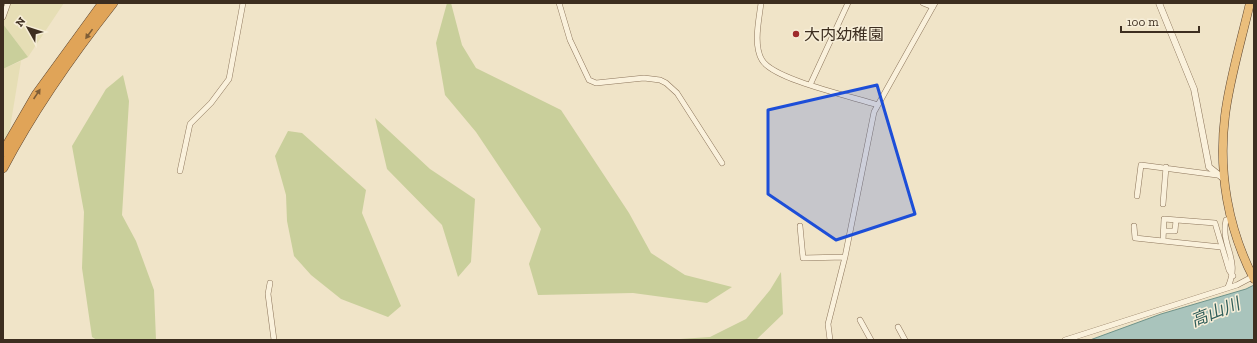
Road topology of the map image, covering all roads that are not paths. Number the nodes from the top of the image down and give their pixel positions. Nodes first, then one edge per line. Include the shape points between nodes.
1 (8, 3) edge
2 (103, 3) edge
3 (113, 3) edge
4 (243, 3) edge
5 (559, 3) edge
6 (761, 3) edge
7 (848, 3) edge
8 (923, 3) edge
9 (1159, 3) edge
10 (1250, 3) edge
11 (934, 5) edge
12 (3, 17) edge
13 (810, 85) junction
14 (878, 105) junction
15 (3, 152) edge
16 (722, 163) dead end
17 (1166, 167) junction
18 (3, 168) edge
19 (180, 171) dead end
20 (1224, 179) junction
21 (1137, 196) dead end
22 (1163, 204) dead end
23 (1231, 219) junction
24 (1176, 220) junction
25 (800, 226) dead end
26 (1134, 226) dead end
27 (1164, 231) junction
28 (1163, 241) junction
29 (1221, 247) junction
30 (845, 257) junction
31 (1233, 276) junction
32 (1254, 277) edge
33 (270, 283) dead end
34 (1228, 287) junction
35 (860, 320) dead end
36 (898, 327) dead end
37 (274, 340) edge
38 (830, 340) edge
39 (871, 340) edge
40 (906, 340) edge
41 (1065, 340) edge

1 - 12 street
15 -> 2 highway via 36,95
3 -> 18 highway via 44,97
4 - 19 street via 229,80 190,124
5 - 16 street via 570,40 589,80 596,83 644,78 666,83 677,93
6 - 13 street via 758,47 763,62 787,78
7 - 13 street
8 - 11 street
9 - 20 street via 1194,89 1209,167
10 - 20 highway via 1225,115
11 - 14 street
13 - 14 street
14 - 30 street via 874,112
17 - 20 street via 1215,173
17 - 21 street via 1141,165
17 - 22 street
20 - 23 highway
23 - 31 street via 1226,220 1225,226 1233,263
23 - 32 highway
24 - 27 street via 1175,231
24 - 27 street via 1164,219
24 - 29 street via 1215,223
25 - 30 street via 804,258
26 - 28 street via 1135,238
27 - 28 street
28 - 29 street
29 - 31 street
30 - 38 street via 828,324
31 - 34 street
32 - 34 street
33 - 37 street via 268,294
34 - 41 street
35 - 39 street
36 - 40 street

